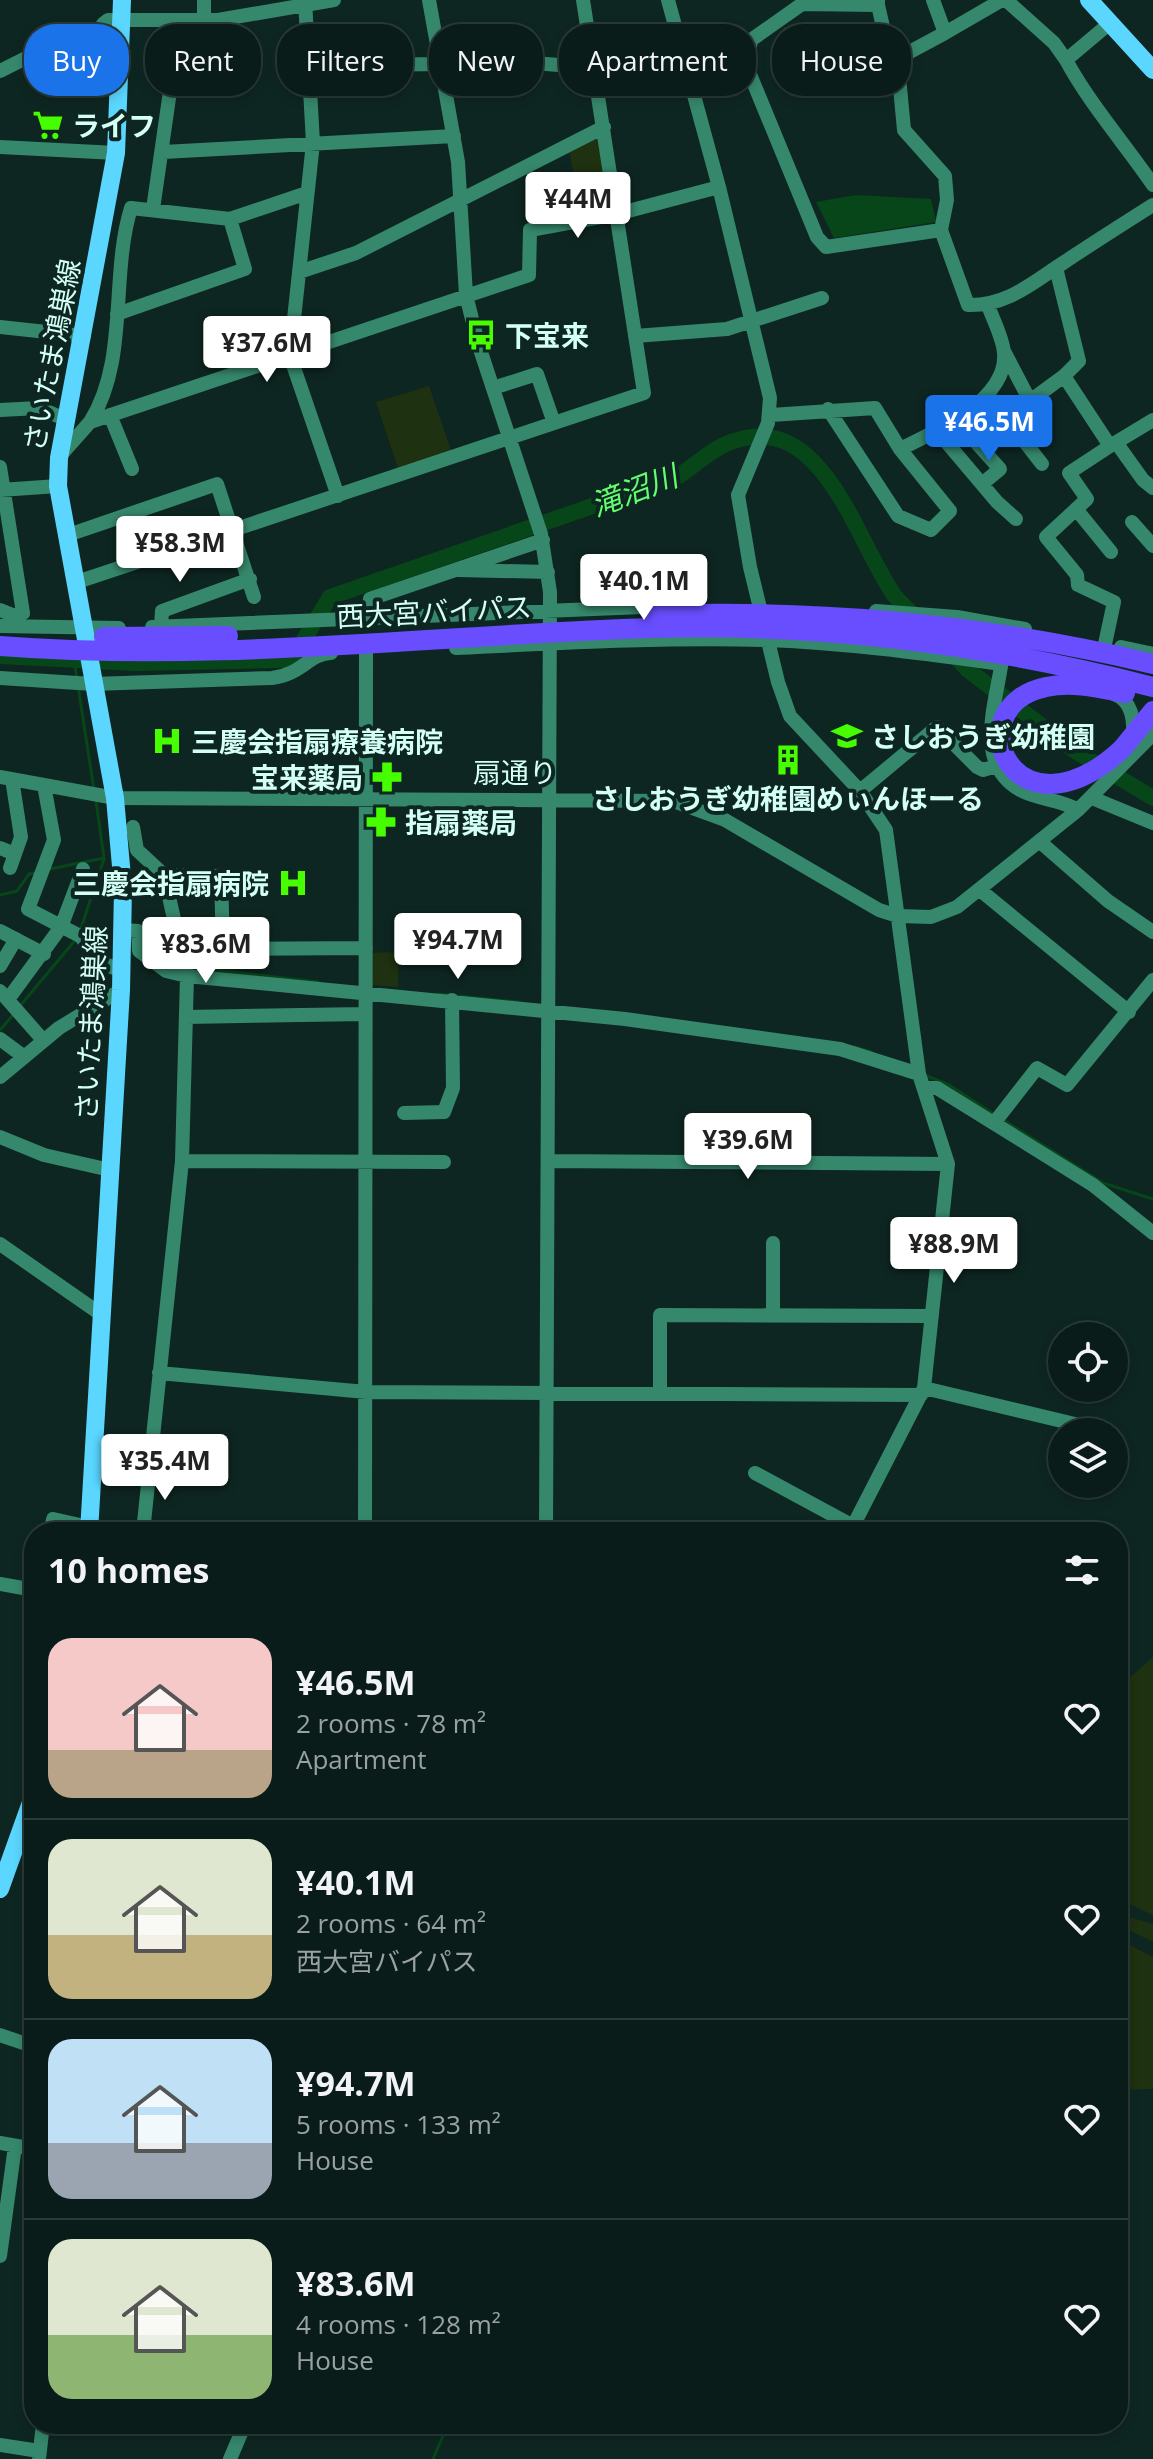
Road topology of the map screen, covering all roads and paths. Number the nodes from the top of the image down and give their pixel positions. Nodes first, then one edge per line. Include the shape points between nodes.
1 (122, 0) edge
2 (204, 0) edge
3 (334, 0) edge
4 (429, 0) edge
5 (583, 0) edge
6 (668, 0) edge
7 (933, 0) edge
8 (1004, 0) edge
9 (1089, 0) edge
10 (305, 2) edge
11 (878, 3) edge
12 (122, 21) junction
13 (204, 21) junction
14 (180, 22) junction
15 (1110, 23) junction
16 (306, 24) edge
17 (432, 24) edge
18 (587, 24) edge
19 (674, 24) edge
20 (883, 24) edge
21 (945, 33) junction
22 (756, 36) edge
23 (911, 51) edge
24 (1066, 60) junction
25 (1153, 70) edge
26 (0, 71) edge
27 (756, 89) edge
28 (310, 96) edge
29 (445, 96) edge
30 (599, 96) edge
31 (691, 96) edge
32 (901, 96) edge
33 (604, 127) junction
34 (454, 136) junction
35 (313, 143) junction
36 (0, 147) edge
37 (163, 152) junction
38 (116, 153) junction
39 (1153, 185) edge
40 (719, 187) junction
41 (307, 193) junction
42 (462, 197) junction
43 (1153, 205) edge
44 (153, 209) junction
45 (617, 214) junction
46 (230, 219) junction
47 (941, 230) junction
48 (1056, 268) junction
49 (299, 272) junction
50 (466, 295) junction
51 (822, 298) dead end
52 (988, 305) junction
53 (117, 314) junction
54 (749, 320) junction
55 (0, 327) edge
56 (84, 336) junction
57 (635, 336) junction
58 (1004, 352) junction
59 (290, 356) junction
60 (1064, 376) junction
61 (493, 388) junction
62 (989, 396) junction
63 (828, 409) junction
64 (0, 410) edge
65 (110, 415) junction
66 (65, 419) junction
67 (770, 419) junction
68 (955, 419) junction
69 (1153, 420) edge
70 (90, 422) junction
71 (554, 423) junction
72 (937, 431) junction
73 (510, 438) junction
74 (1114, 446) junction
75 (900, 449) junction
76 (59, 458) junction
77 (1042, 464) dead end
78 (0, 467) edge
79 (132, 469) dead end
80 (982, 484) junction
81 (58, 486) junction
82 (1153, 488) edge
83 (1, 490) edge
84 (338, 496) junction
85 (1076, 509) junction
86 (1016, 519) dead end
87 (1132, 522) dead end
88 (232, 532) junction
89 (68, 535) junction
90 (542, 537) junction
91 (1152, 544) edge
92 (1111, 552) dead end
93 (6, 555) edge
94 (454, 568) junction
95 (548, 572) junction
96 (250, 579) junction
97 (77, 582) junction
98 (254, 597) dead end
99 (760, 605) junction
100 (0, 610) edge
101 (550, 610) junction
102 (368, 618) junction
103 (1005, 625) junction
104 (0, 626) edge
105 (161, 627) junction
106 (86, 628) junction
107 (0, 633) edge
108 (769, 641) junction
109 (550, 644) junction
110 (1105, 644) junction
111 (0, 646) edge
112 (366, 652) junction
113 (1149, 653) edge
114 (1001, 669) junction
115 (0, 678) edge
116 (93, 680) junction
117 (1153, 687) edge
118 (1153, 698) edge
119 (1153, 711) edge
120 (1134, 746) edge
121 (996, 766) junction
122 (6, 778) edge
123 (44, 785) junction
124 (860, 791) junction
125 (115, 798) junction
126 (368, 798) junction
127 (1092, 798) junction
128 (547, 799) junction
129 (1078, 810) junction
130 (1153, 823) edge
131 (133, 827) dead end
132 (1039, 841) junction
133 (0, 848) edge
134 (83, 869) dead end
135 (164, 875) junction
136 (980, 890) junction
137 (898, 916) junction
138 (61, 927) junction
139 (123, 930) junction
140 (0, 931) edge
141 (1153, 932) edge
142 (16, 939) junction
143 (366, 948) junction
144 (44, 954) junction
145 (0, 966) edge
146 (187, 976) junction
147 (1153, 980) edge
148 (121, 981) junction
149 (365, 991) junction
150 (4, 995) edge
151 (452, 1000) junction
152 (547, 1009) junction
153 (1129, 1012) junction
154 (365, 1014) junction
155 (186, 1017) junction
156 (0, 1039) edge
157 (43, 1040) junction
158 (23, 1056) junction
159 (0, 1077) edge
160 (922, 1081) junction
161 (404, 1113) dead end
162 (994, 1123) junction
163 (0, 1137) edge
164 (182, 1161) junction
165 (549, 1161) junction
166 (368, 1162) junction
167 (444, 1162) dead end
168 (948, 1164) junction
169 (110, 1170) junction
170 (1153, 1233) edge
171 (773, 1243) dead end
172 (0, 1244) edge
173 (102, 1315) junction
174 (773, 1315) junction
175 (932, 1316) junction
176 (159, 1373) junction
177 (366, 1392) junction
178 (923, 1392) junction
179 (547, 1393) junction
180 (660, 1393) junction
181 (1048, 1419) edge
182 (755, 1473) dead end
183 (89, 1522) edge
184 (144, 1522) edge
185 (365, 1522) edge
186 (546, 1522) edge
187 (839, 1522) edge
188 (855, 1522) edge
189 (0, 1584) edge
190 (24, 1588) edge
191 (24, 1822) edge
192 (0, 1889) edge
193 (0, 2035) edge
194 (24, 2043) edge
195 (8, 2144) edge
196 (0, 2256) edge
197 (42, 2434) edge
198 (241, 2434) edge
199 (0, 2445) edge
200 (39, 2455) edge
201 (230, 2459) edge

1 - 12 main road, さいたま鴻巣線
2 - 13 street
3 - 10 street
4 - 17 street
5 - 18 street
6 - 19 street
7 - 21 street
8 - 21 street
8 - 24 street
9 - 15 main road
10 - 13 street
10 - 16 street
11 - 20 street
11 - 22 street via 802,4
12 - 14 street
12 - 26 street via 103,24 103,46 26,58
12 - 38 main road, さいたま鴻巣線
13 - 14 street
14 - 37 street
15 - 24 street
15 - 25 main road
21 - 23 street
24 - 39 street via 1083,92
27 - 47 street via 817,237 826,247
28 - 35 street
29 - 34 street
30 - 33 street
31 - 40 street
32 - 47 street via 904,130 945,176
33 - 42 street
33 - 45 street
34 - 35 street
34 - 42 street
35 - 37 street
35 - 41 street
36 - 38 street
37 - 44 street
38 - 56 main road, さいたま鴻巣線
40 - 45 street
40 - 54 street
41 - 46 street
41 - 49 street
42 - 49 street via 356,253
42 - 50 street
43 - 48 street
44 - 46 street
44 - 53 street via 131,208 118,275
45 - 50 street via 530,230 529,275
45 - 57 street
46 - 53 street via 245,269
47 - 52 street via 968,305
48 - 52 street via 1035,285
48 - 60 street via 1079,361
49 - 59 street
50 - 59 street
50 - 61 street
51 - 54 street
52 - 58 street
53 - 70 street via 108,385
54 - 57 street via 727,329
54 - 67 street via 770,398
55 - 56 street
56 - 66 main road, さいたま鴻巣線
57 - 71 street via 644,393
58 - 60 street via 1030,401
58 - 62 street
59 - 65 street
59 - 84 street
60 - 74 street
61 - 71 street via 537,374
61 - 73 street
62 - 68 street
62 - 77 street
63 - 67 street
63 - 75 street via 875,408
63 - 75 street via 898,516 931,530 950,511
64 - 66 street via 39,408
65 - 70 street
65 - 79 street
66 - 76 main road, さいたま鴻巣線
67 - 99 street via 738,495
68 - 72 street
68 - 80 street via 1000,469
69 - 74 street
70 - 76 street
71 - 73 street
72 - 75 street
72 - 80 street
73 - 84 street
73 - 90 street
74 - 82 street
74 - 85 street via 1069,473 1087,499
76 - 81 main road, さいたま鴻巣線
78 - 83 street
80 - 86 street
81 - 83 street
81 - 89 main road, さいたま鴻巣線
83 - 93 street
84 - 88 street
85 - 92 street
85 - 110 street via 1046,537 1077,575 1078,585 1114,602
87 - 91 street
88 - 89 street via 217,484
88 - 96 street
88 - 97 street
89 - 97 main road, さいたま鴻巣線
90 - 94 street
90 - 95 street
93 - 100 street via 23,613 15,616
94 - 95 street
94 - 102 street via 370,599
95 - 101 street
96 - 98 street
96 - 105 street via 162,611
97 - 106 main road, さいたま鴻巣線
99 - 101 street
99 - 103 street via 895,612
99 - 108 street
101 - 102 street
101 - 109 street
102 - 105 street
103 - 110 street
103 - 114 street
104 - 106 street
105 - 106 street
106 - 116 main road, さいたま鴻巣線
107 - 113 highway, 西大宮バイパス, bridge via 249,635 743,612 961,627
108 - 109 street
108 - 114 street via 882,648
108 - 124 street via 790,716
109 - 112 street
109 - 128 street
110 - 113 street
111 - 117 highway, 西大宮バイパス, bridge via 161,651 654,628 737,629 953,645
112 - 116 street via 324,653 289,676
112 - 126 street
114 - 120 street via 1066,676 1123,697 1131,712
114 - 121 street via 990,730
115 - 116 street
116 - 125 main road, さいたま鴻巣線
118 - 120 highway, bridge via 1093,687 1045,687 1015,702 1001,730 1008,764 1033,783 1048,785 1076,780
119 - 120 highway
120 - 127 street
121 - 124 street via 977,767 937,727
121 - 129 street via 1017,788
122 - 123 street, 扇通り
122 - 133 street via 21,837 12,861
123 - 125 street, 扇通り
123 - 138 street via 54,840 28,909
124 - 137 street via 886,830
125 - 126 street, 扇通り
125 - 139 main road, さいたま鴻巣線
126 - 128 street, 扇通り
126 - 143 street
127 - 129 street
127 - 130 street
128 - 137 street, 扇通り via 660,800 695,807
128 - 152 street
129 - 132 street
131 - 135 street via 137,850
132 - 136 street
132 - 141 street
134 - 138 street
135 - 143 street via 221,876 223,949
135 - 146 street
136 - 137 street via 944,913
136 - 153 street
137 - 160 street
138 - 144 street
138 - 148 street via 80,936
139 - 146 street via 138,931 139,951 166,971
139 - 148 main road, さいたま鴻巣線
140 - 142 street
142 - 144 street
142 - 145 street
143 - 149 street
144 - 150 street
146 - 149 street
146 - 155 street
147 - 153 street
148 - 157 street
148 - 169 main road, さいたま鴻巣線
149 - 151 street
149 - 154 street
150 - 157 street
151 - 152 street
151 - 161 street via 453,1088 444,1112
152 - 160 street via 840,1049
152 - 165 street
153 - 162 street via 1067,1085 1037,1068
154 - 155 street
154 - 166 street
155 - 164 street
156 - 158 street
157 - 158 street
158 - 159 street
160 - 162 street
160 - 168 street
162 - 170 street via 1093,1185
163 - 169 street via 44,1155
164 - 166 street
164 - 176 street
165 - 168 street
165 - 179 street
166 - 167 street
166 - 177 street
168 - 175 street
169 - 173 main road, さいたま鴻巣線
171 - 174 street
172 - 173 street
173 - 183 main road, さいたま鴻巣線
174 - 175 street
174 - 180 street via 660,1315
175 - 178 street
176 - 177 street
176 - 184 street
177 - 179 street
177 - 185 street
178 - 180 street
178 - 181 street
178 - 188 street
179 - 180 street
179 - 186 street
182 - 187 street
189 - 190 street
191 - 192 main road
193 - 194 street
195 - 196 street
197 - 200 street
198 - 201 street
199 - 200 street

